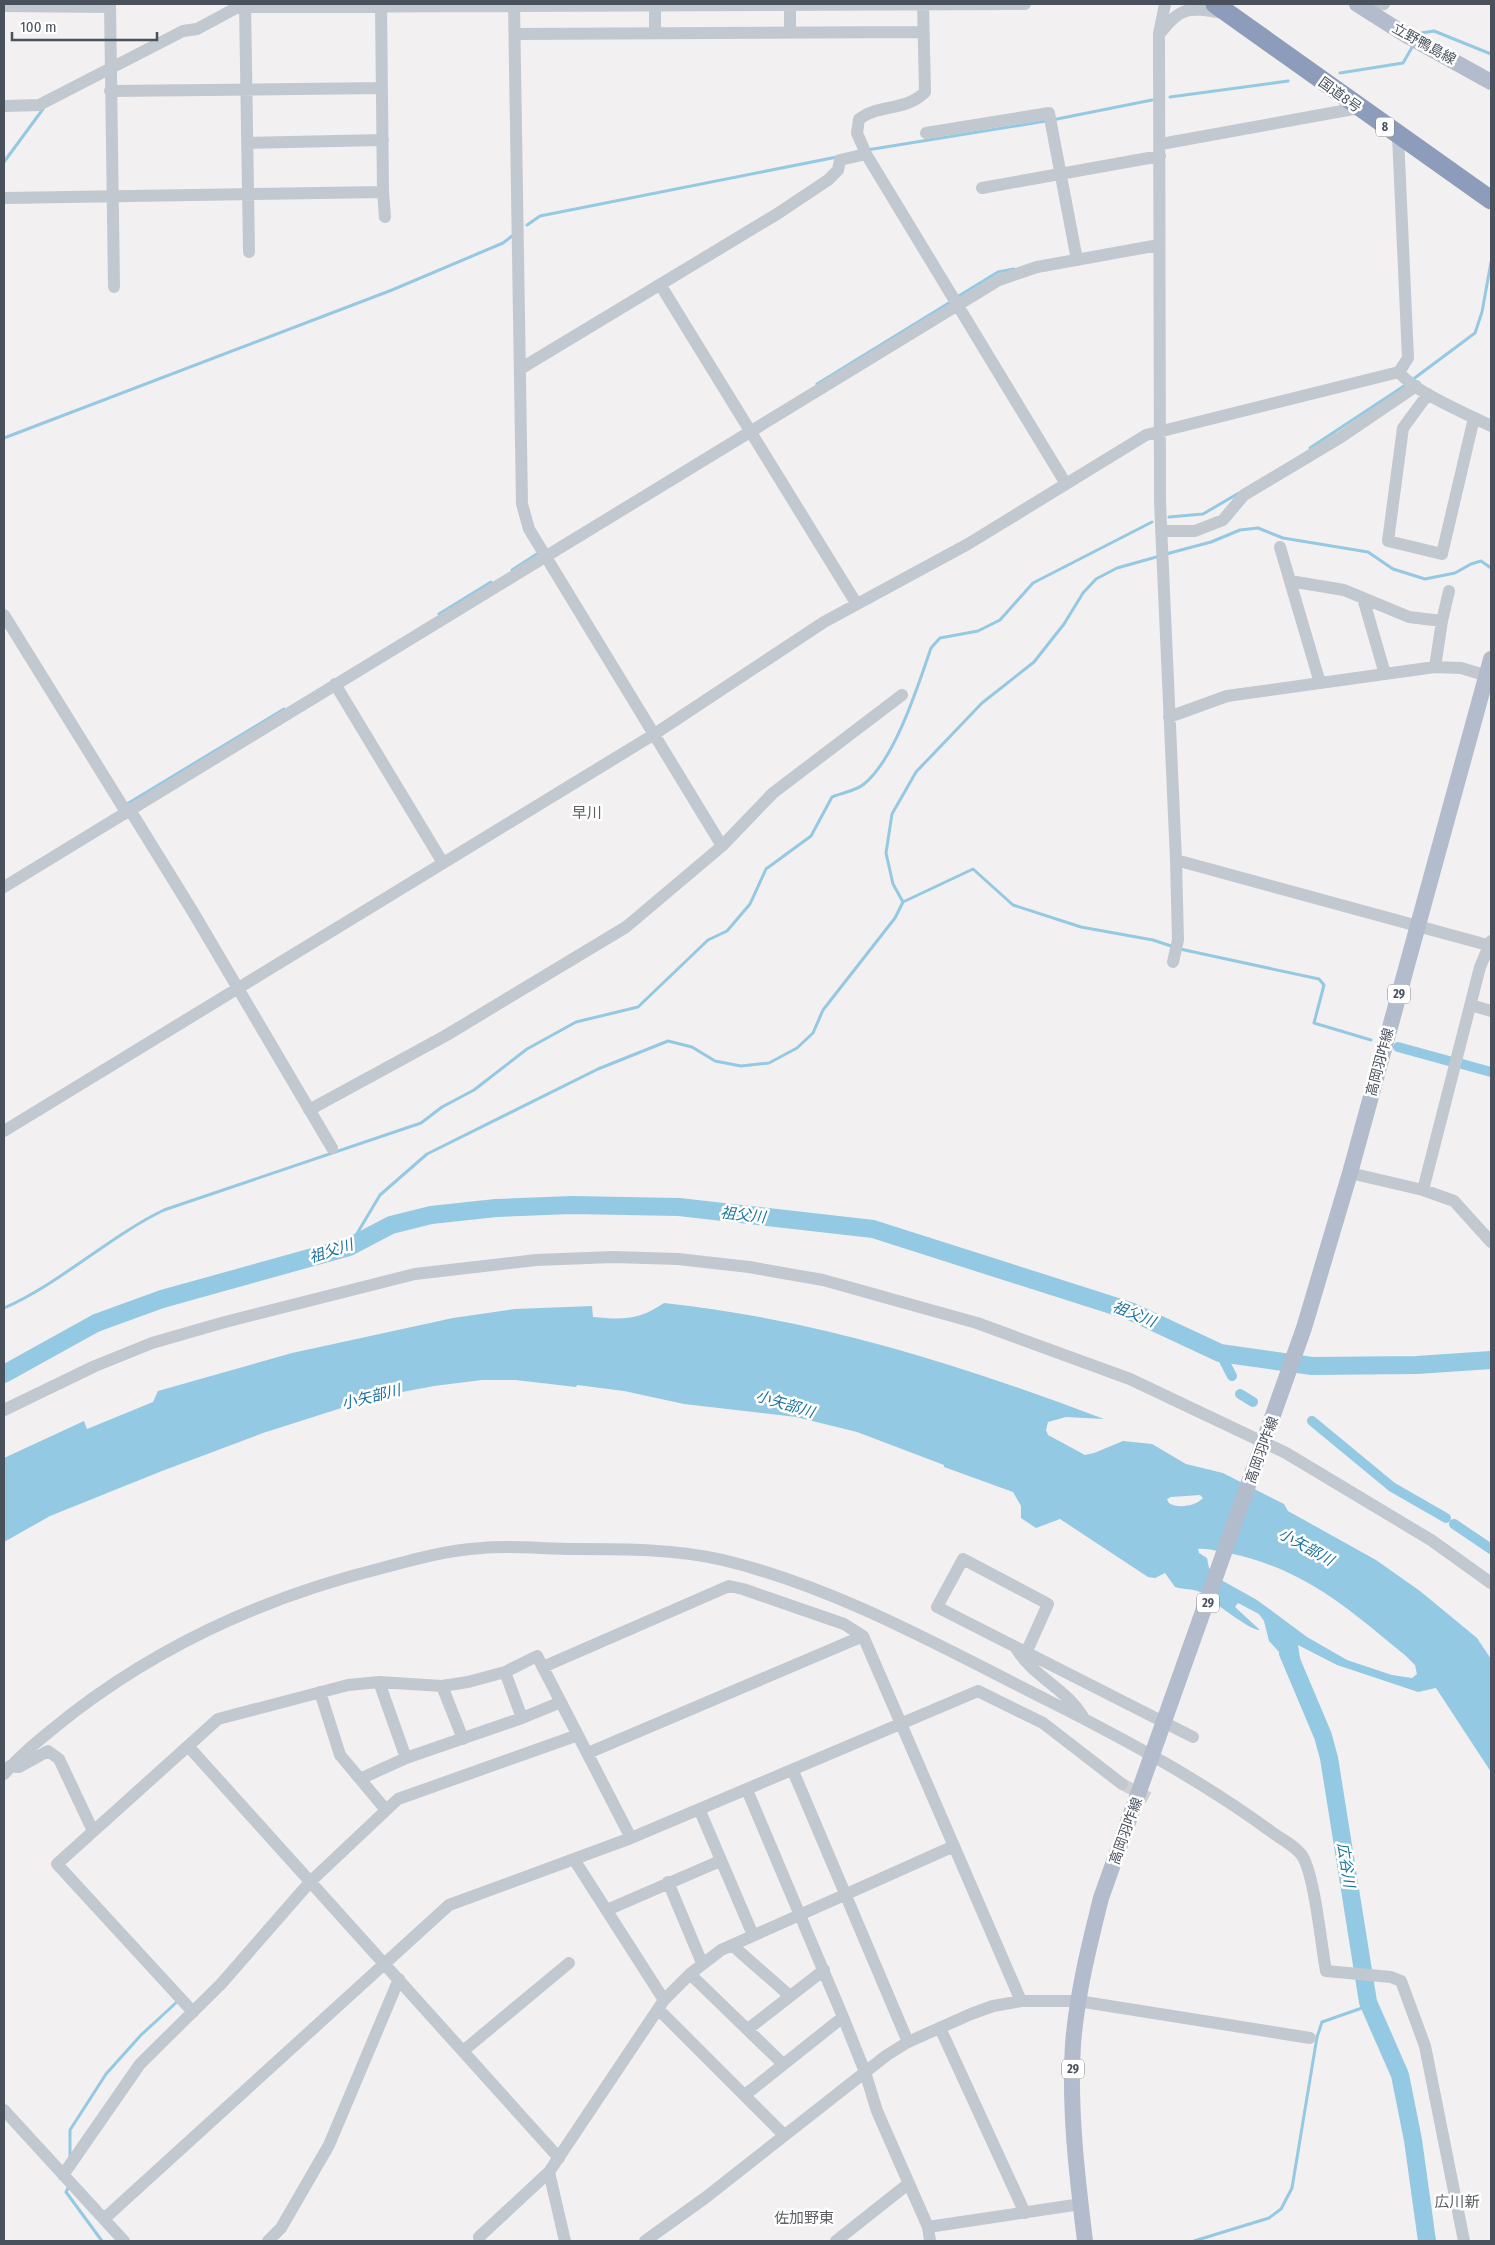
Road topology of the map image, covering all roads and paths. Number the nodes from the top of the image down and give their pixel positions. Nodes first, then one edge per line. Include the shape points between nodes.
1 (790, 4) edge
2 (923, 4) edge
3 (1025, 4) edge
4 (1165, 4) edge
5 (1384, 4) edge
6 (110, 5) edge
7 (245, 5) edge
8 (514, 5) edge
9 (654, 5) edge
10 (4, 6) edge
11 (381, 6) edge
12 (1360, 6) edge
13 (1221, 8) edge
14 (790, 32) junction
15 (923, 32) junction
16 (655, 33) junction
17 (515, 34) junction
18 (1159, 34) junction
19 (110, 70) junction
20 (1491, 82) edge
21 (382, 88) junction
22 (110, 91) junction
23 (246, 91) junction
24 (4, 106) edge
25 (1359, 108) junction
26 (926, 133) dead end
27 (1398, 136) junction
28 (383, 140) junction
29 (247, 143) junction
30 (864, 150) junction
31 (1161, 150) junction
32 (1060, 174) junction
33 (982, 188) dead end
34 (384, 192) junction
35 (248, 195) junction
36 (112, 197) junction
37 (4, 198) edge
38 (1491, 200) edge
39 (384, 217) dead end
40 (1159, 245) junction
41 (249, 252) dead end
42 (1077, 260) junction
43 (662, 286) junction
44 (114, 287) dead end
45 (955, 301) junction
46 (520, 369) junction
47 (1399, 372) junction
48 (1416, 386) junction
49 (1428, 394) junction
50 (1474, 418) junction
51 (1491, 426) edge
52 (748, 427) junction
53 (1161, 430) junction
54 (1066, 484) junction
55 (1161, 531) junction
56 (1280, 547) dead end
57 (543, 552) junction
58 (1290, 581) junction
59 (1449, 591) dead end
60 (1363, 598) junction
61 (856, 603) junction
62 (4, 615) edge
63 (1442, 621) junction
64 (1491, 659) edge
65 (1435, 667) junction
66 (1385, 674) junction
67 (1489, 676) edge
68 (1320, 683) junction
69 (335, 684) junction
70 (902, 695) dead end
71 (1169, 717) junction
72 (653, 735) junction
73 (127, 808) junction
74 (722, 846) junction
75 (1176, 860) junction
76 (443, 863) junction
77 (4, 887) edge
78 (1418, 925) junction
79 (1491, 944) edge
80 (1176, 951) dead end
81 (237, 988) junction
82 (1471, 1006) junction
83 (1491, 1011) edge
84 (309, 1110) junction
85 (4, 1131) edge
86 (332, 1148) dead end
87 (1350, 1173) junction
88 (1423, 1190) junction
89 (1491, 1242) edge
90 (4, 1410) edge
91 (1263, 1448) junction
92 (1491, 1583) edge
93 (863, 1636) junction
94 (1021, 1650) junction
95 (543, 1667) junction
96 (505, 1672) junction
97 (379, 1682) junction
98 (442, 1686) junction
99 (320, 1692) junction
100 (561, 1702) junction
101 (522, 1718) junction
102 (1084, 1719) junction
103 (901, 1725) junction
104 (578, 1735) junction
105 (1193, 1737) dead end
106 (463, 1739) junction
107 (188, 1746) junction
108 (588, 1753) junction
109 (1154, 1753) junction
110 (406, 1758) junction
111 (7, 1770) edge
112 (793, 1771) junction
113 (360, 1779) junction
114 (1122, 1784) tunnel mouth
115 (746, 1790) junction
116 (386, 1810) junction
117 (700, 1810) junction
118 (93, 1831) junction
119 (631, 1838) junction
120 (954, 1846) junction
121 (575, 1861) junction
122 (720, 1861) junction
123 (310, 1882) junction
124 (668, 1882) junction
125 (845, 1894) junction
126 (606, 1910) junction
127 (800, 1914) junction
128 (753, 1935) junction
129 (732, 1945) junction
130 (569, 1963) dead end
131 (702, 1963) junction
132 (385, 1964) junction
133 (824, 1970) junction
134 (690, 1974) junction
135 (399, 1980) junction
136 (790, 1996) junction
137 (1021, 2000) junction
138 (1078, 2001) junction
139 (661, 2004) junction
140 (193, 2012) junction
141 (843, 2017) junction
142 (940, 2028) junction
143 (748, 2029) junction
144 (1310, 2038) dead end
145 (908, 2042) junction
146 (463, 2051) junction
147 (783, 2064) junction
148 (865, 2072) junction
149 (745, 2095) junction
150 (4, 2110) edge
151 (784, 2135) junction
152 (559, 2158) junction
153 (549, 2172) junction
154 (63, 2175) junction
155 (908, 2184) junction
156 (1081, 2204) junction
157 (1024, 2212) junction
158 (105, 2218) junction
159 (928, 2227) junction
160 (124, 2241) edge
161 (268, 2241) edge
162 (480, 2241) edge
163 (566, 2241) edge
164 (645, 2241) edge
165 (836, 2241) edge
166 (930, 2241) edge
167 (1085, 2241) edge
168 (1464, 2241) edge

1 - 2 street
1 - 9 street
1 - 14 street
2 - 3 street
2 - 15 street
4 - 18 street
5 - 12 street
6 - 10 street
6 - 19 street
7 - 11 street
7 - 19 street via 197,29 183,31
7 - 23 street
8 - 9 street
8 - 11 street
8 - 17 street
9 - 16 street
11 - 21 street
12 - 20 main road, 立野鴨島線
13 - 18 street via 1181,12 1174,15
13 - 25 highway, 国道8号 / 8
14 - 15 street
14 - 16 street
15 - 30 street via 925,92 915,102 869,112 859,119 857,133
16 - 17 street
17 - 46 street
18 - 31 street
19 - 22 street
19 - 24 street via 39,105
21 - 23 street
21 - 28 street
22 - 23 street
22 - 36 street
23 - 29 street
25 - 27 highway, 国道8号 / 8
25 - 31 street
26 - 32 street via 1049,113
27 - 38 highway, 国道8号 / 8
27 - 47 street via 1408,358
28 - 29 street
28 - 34 street
29 - 35 street
30 - 43 street via 840,160 838,170 828,180
30 - 45 street
31 - 32 street
31 - 40 street
32 - 33 street
32 - 42 street
34 - 35 street
34 - 39 street
35 - 36 street
35 - 41 street
36 - 37 street
36 - 44 street
40 - 42 street
40 - 53 street
42 - 45 street via 999,280
43 - 46 street
43 - 52 street
45 - 52 street
45 - 54 street
46 - 57 street via 522,504 529,529
47 - 48 street
47 - 53 street
48 - 49 street
48 - 55 street via 1341,438 1244,495 1223,520 1195,532
49 - 50 street
49 - 50 street via 1403,428 1388,541 1442,554
50 - 51 street
52 - 57 street
52 - 61 street
53 - 54 street via 1146,434
53 - 55 street
54 - 61 street via 968,544
55 - 71 street
56 - 58 street
57 - 69 street
57 - 72 street
58 - 60 street via 1344,590
58 - 68 street
59 - 63 street
60 - 63 street via 1409,617
60 - 66 street
61 - 72 street
62 - 73 street via 116,796
63 - 65 street
64 - 67 main road, 高岡羽咋線 / 29
65 - 66 street
65 - 67 street via 1461,668
66 - 68 street
67 - 78 main road, 高岡羽咋線 / 29
68 - 71 street via 1227,696
69 - 73 street
69 - 76 street
70 - 74 street via 773,793
71 - 75 street
72 - 74 street
72 - 76 street
73 - 77 street
73 - 81 street
74 - 84 street via 626,927 445,1036
75 - 78 street
75 - 80 street
76 - 81 street
78 - 79 street
78 - 87 main road, 高岡羽咋線 / 29
79 - 82 street via 1480,967
81 - 84 street
81 - 85 street
82 - 83 street
82 - 88 street
84 - 86 street
87 - 88 street
87 - 91 main road, 高岡羽咋線 / 29 via 1304,1328
88 - 89 street via 1454,1201
90 - 91 street via 94,1366 152,1343 415,1274 536,1260 660,1258 749,1267 822,1280 978,1323 1130,1379
91 - 92 street via 1431,1540
91 - 109 main road, 高岡羽咋線 / 29
93 - 95 street via 844,1624 729,1586
93 - 103 street
93 - 108 street
94 - 94 street via 937,1608 963,1559 1048,1604
94 - 102 street via 1024,1662 1077,1707
94 - 105 street
95 - 96 street via 537,1656
95 - 100 street
96 - 98 street
96 - 101 street
97 - 98 street
97 - 99 street
97 - 110 street
98 - 106 street
99 - 107 street via 218,1719
99 - 113 street via 340,1755
100 - 101 street
100 - 104 street
101 - 106 street
102 - 109 street
102 - 111 street via 832,1596 721,1559 638,1548 484,1547 439,1553 334,1580 271,1601 207,1629 137,1668 84,1705 32,1745
103 - 112 street
103 - 114 street via 978,1691 1043,1723
103 - 120 street
104 - 108 street
104 - 116 street via 398,1799
106 - 110 street
107 - 118 street
107 - 123 street
108 - 119 street
109 - 138 main road, 高岡羽咋線 / 29 via 1101,1898
109 - 168 street via 1236,1805 1301,1853 1308,1870 1326,1971 1391,1977 1401,1981 1425,2046
110 - 113 street
111 - 118 street via 48,1751 59,1759
112 - 115 street
112 - 125 street
113 - 116 street
115 - 117 street
115 - 127 street
116 - 123 street
117 - 119 street
117 - 122 street
118 - 140 street via 56,1864
119 - 121 street
120 - 125 street
120 - 137 street
121 - 126 street
121 - 132 street via 449,1905
122 - 124 street
122 - 128 street
123 - 132 street
123 - 140 street
124 - 126 street
124 - 131 street
125 - 127 street
125 - 145 street
126 - 139 street
127 - 128 street
127 - 133 street
128 - 129 street
129 - 131 street
129 - 136 street
130 - 146 street
131 - 134 street
132 - 135 street
132 - 158 street
133 - 136 street
133 - 141 street
134 - 139 street
134 - 143 street
135 - 146 street
135 - 161 street via 329,2145 281,2228
136 - 143 street
137 - 138 street
137 - 142 street via 993,2006
138 - 144 street
138 - 156 main road, 高岡羽咋線 / 29 via 1072,2104
139 - 149 street
139 - 152 street
140 - 154 street via 140,2064
141 - 147 street
141 - 148 street
142 - 145 street
142 - 157 street
143 - 147 street
145 - 148 street
146 - 152 street
147 - 149 street
148 - 151 street
148 - 155 street
149 - 151 street
150 - 154 street
151 - 164 street
152 - 153 street
153 - 162 street via 479,2238
153 - 163 street
154 - 158 street
155 - 159 street
155 - 165 street
156 - 157 street
156 - 167 main road, 高岡羽咋線 / 29
157 - 159 street
158 - 160 street
159 - 166 street

